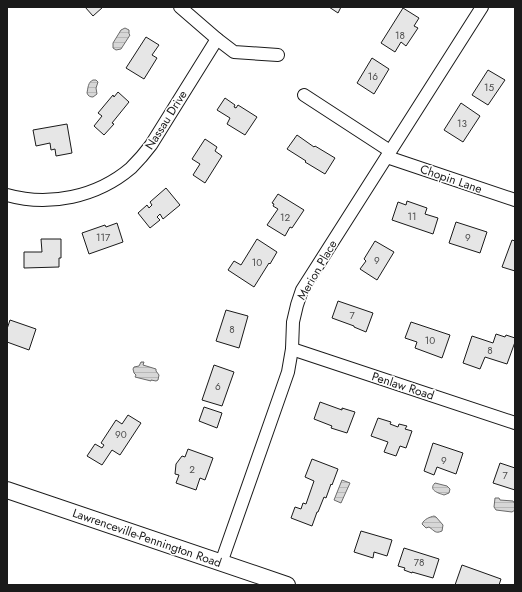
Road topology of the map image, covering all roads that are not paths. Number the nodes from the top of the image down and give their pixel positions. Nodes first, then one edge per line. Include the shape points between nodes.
1 (180, 7) edge
2 (482, 7) edge
3 (217, 39) junction
4 (278, 56) dead end
5 (304, 95) dead end
6 (388, 154) junction
7 (7, 194) edge
8 (515, 200) edge
9 (292, 349) junction
10 (515, 423) edge
11 (7, 490) edge
12 (221, 563) junction
13 (286, 585) edge

1 - 3 street
2 - 6 street, Merion Place
3 - 4 street via 234,52
3 - 7 street, Nassau Drive via 152,145 114,181 78,196 58,200 37,200
5 - 6 street, Chopin Lane
6 - 8 street, Chopin Lane
6 - 9 street, Merion Place via 302,290 293,322
9 - 10 street, Penlaw Road
9 - 12 street, Merion Place via 288,372
11 - 12 street, Lawrenceville-Pennington Road
12 - 13 street, Lawrenceville-Pennington Road

